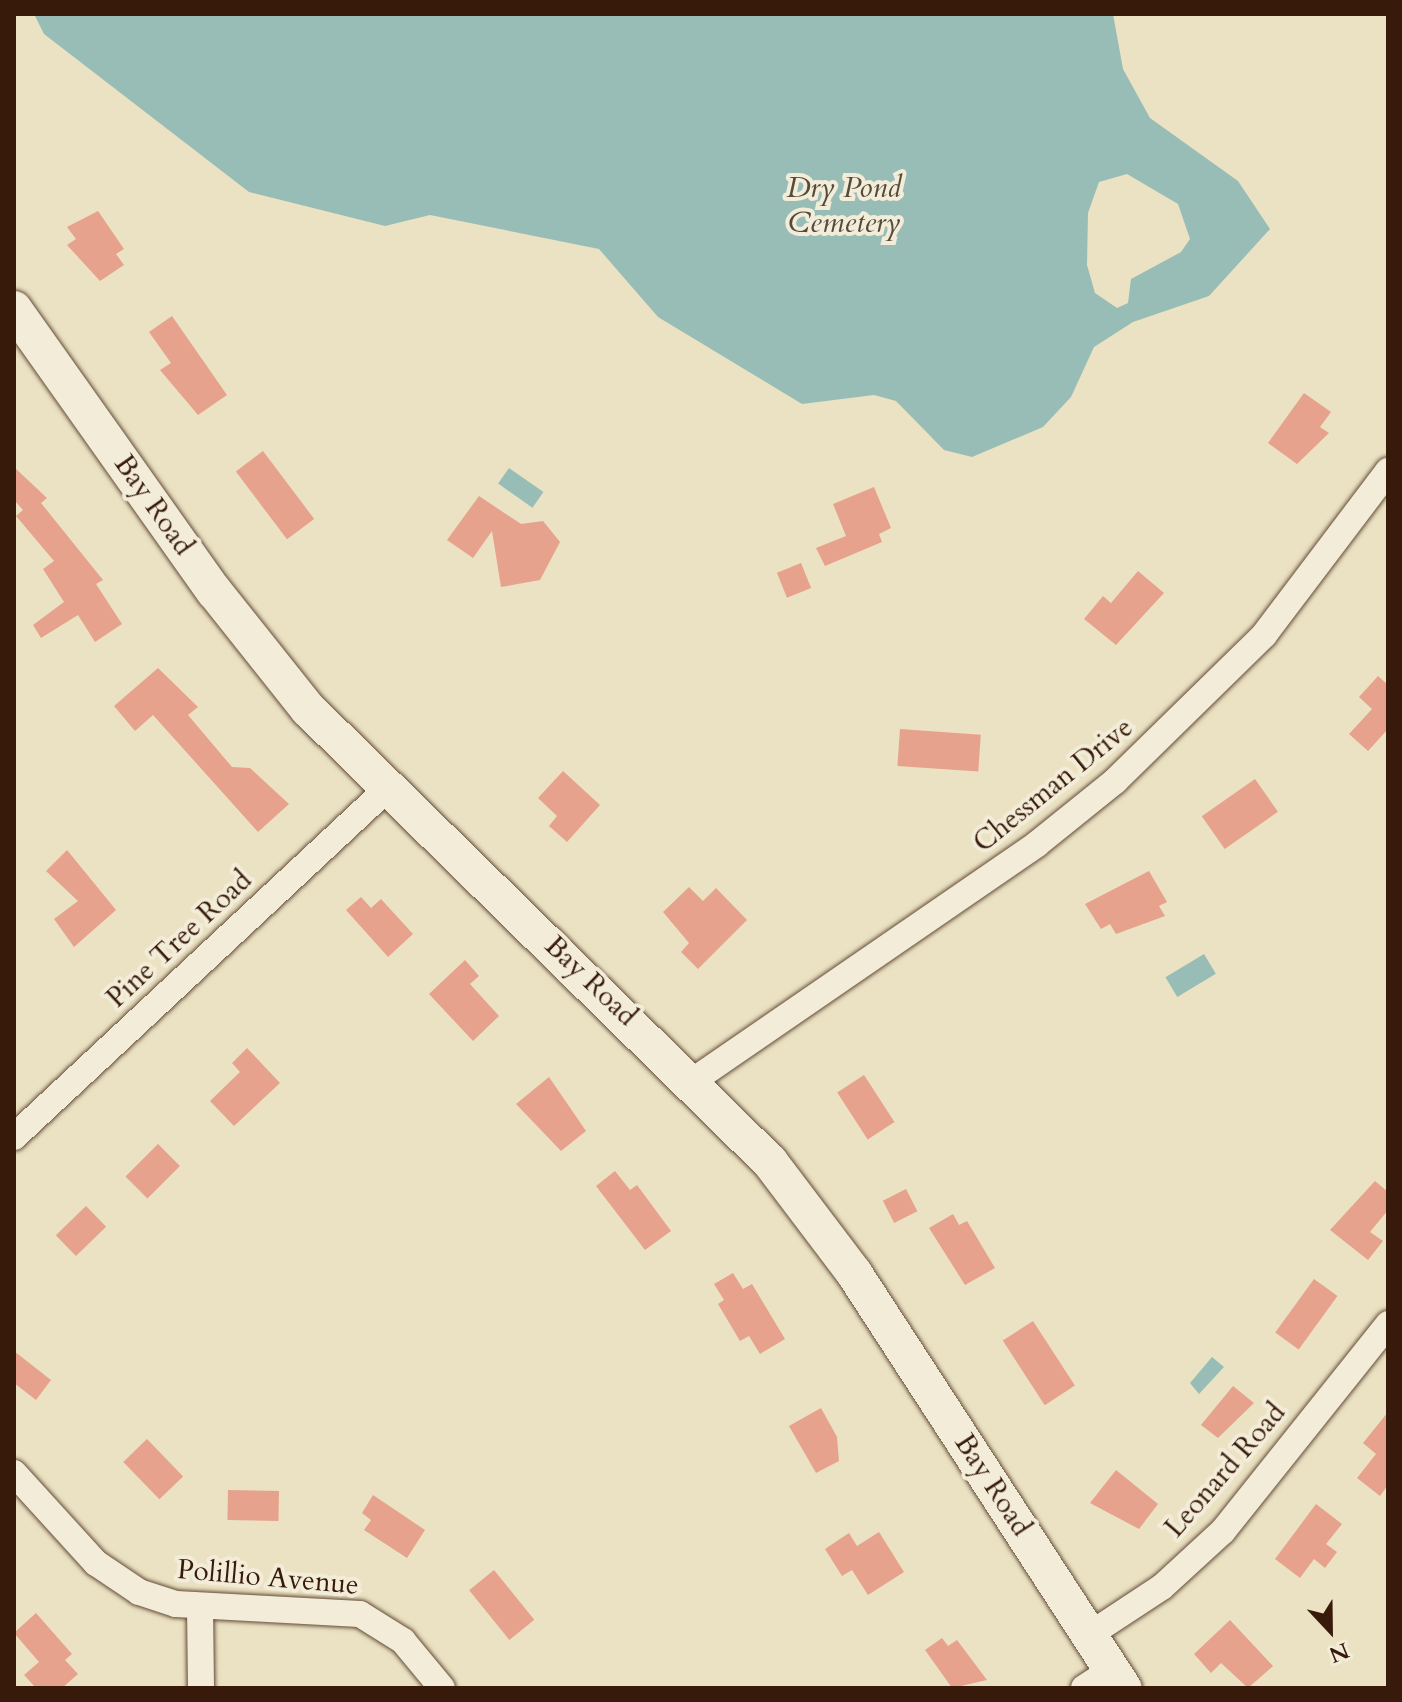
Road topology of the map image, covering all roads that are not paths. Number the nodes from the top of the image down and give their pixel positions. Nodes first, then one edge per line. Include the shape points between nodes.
1 (14, 309) edge
2 (1388, 471) edge
3 (388, 788) junction
4 (694, 1080) junction
5 (14, 1137) edge
6 (1388, 1324) edge
7 (14, 1473) edge
8 (200, 1606) junction
9 (1089, 1635) junction
10 (1107, 1682) edge
11 (201, 1688) edge
12 (442, 1688) edge

1 - 3 main road, Bay Road via 267,661
2 - 4 street, Chessman Drive via 1264,635 1115,781 1037,844
3 - 4 main road, Bay Road
3 - 5 street, Pine Tree Road
4 - 9 main road, Bay Road via 828,1237
6 - 9 street, Leonard Road via 1223,1531 1162,1587
7 - 8 street, Polillio Avenue via 109,1574 158,1600
8 - 11 street
8 - 12 street, Polillio Avenue via 360,1614 403,1641
9 - 10 main road, Bay Road

